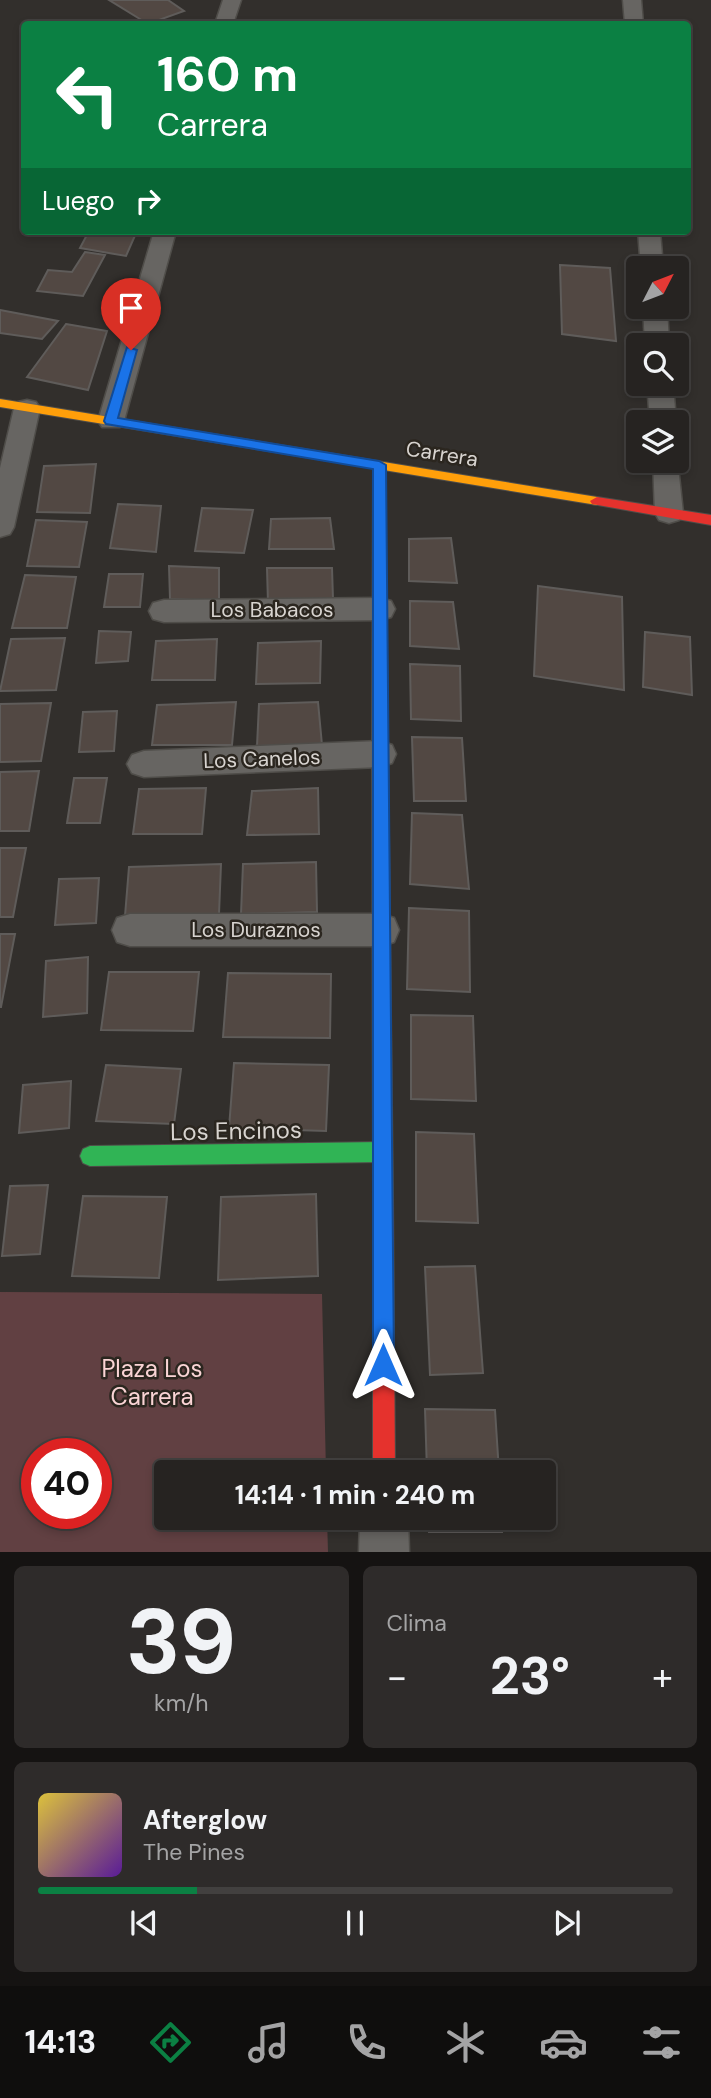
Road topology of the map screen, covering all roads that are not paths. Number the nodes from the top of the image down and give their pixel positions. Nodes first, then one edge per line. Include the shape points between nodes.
1 (232, 0) edge
2 (632, 0) edge
3 (226, 21) edge
4 (634, 21) edge
5 (164, 235) edge
6 (649, 235) edge
7 (651, 256) edge
8 (0, 403) edge
9 (27, 408) junction
10 (111, 421) junction
11 (379, 465) junction
12 (667, 473) edge
13 (669, 513) junction
14 (711, 520) edge
15 (0, 527) edge
16 (380, 609) junction
17 (164, 611) dead end
18 (380, 754) junction
19 (144, 764) dead end
20 (130, 930) dead end
21 (381, 930) junction
22 (382, 1152) junction
23 (90, 1156) dead end
24 (384, 1460) edge
25 (384, 1530) edge
26 (384, 1552) edge

1 - 3 street
2 - 4 street
5 - 10 street
6 - 7 street
8 - 9 street, Carrera
9 - 10 street, Carrera
9 - 15 street
10 - 11 street, Carrera
11 - 13 street, Carrera
11 - 16 street
12 - 13 street
13 - 14 street, Carrera
16 - 17 street, Los Babacos
16 - 18 street
18 - 19 street, Los Canelos
18 - 21 street
20 - 21 street, Los Duraznos
21 - 22 street
22 - 23 street, Los Encinos
22 - 24 street
25 - 26 street

